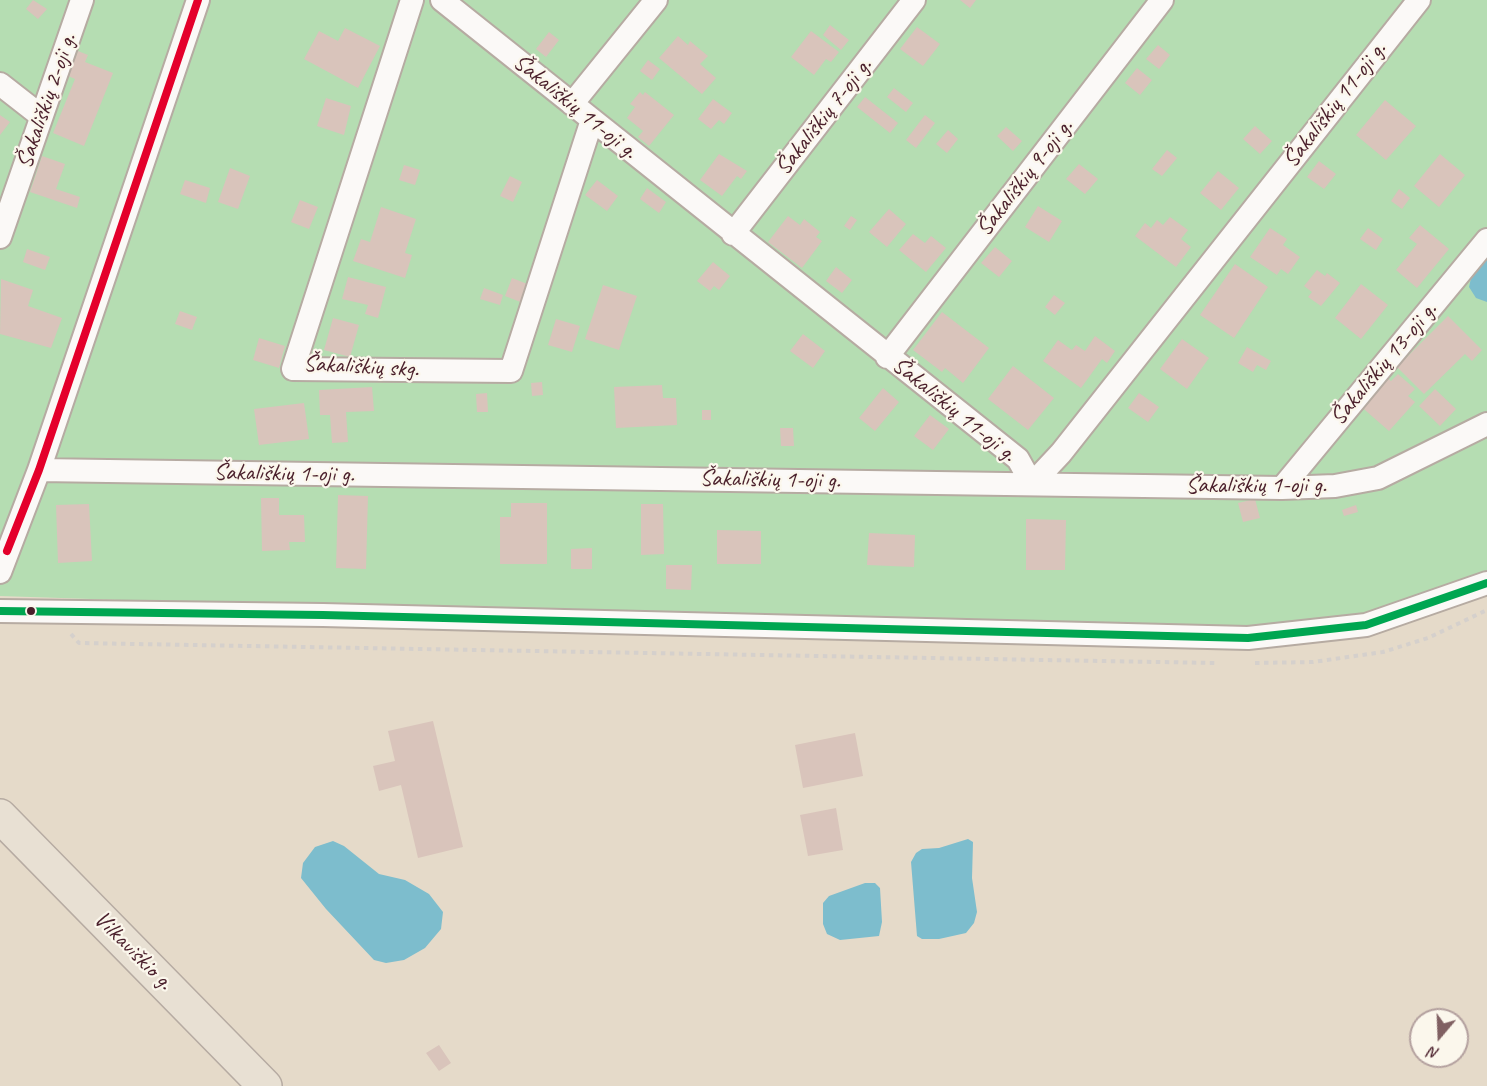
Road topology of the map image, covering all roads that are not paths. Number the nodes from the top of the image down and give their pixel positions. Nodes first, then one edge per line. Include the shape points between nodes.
1 (82, 0) edge
2 (198, 0) edge
3 (412, 0) edge
4 (442, 0) edge
5 (656, 0) edge
6 (914, 0) edge
7 (1162, 0) edge
8 (1419, 0) edge
9 (0, 84) edge
10 (572, 104) junction
11 (41, 116) junction
12 (591, 120) junction
13 (733, 234) junction
14 (0, 237) edge
15 (1487, 240) edge
16 (887, 357) junction
17 (1487, 424) edge
18 (39, 470) junction
19 (1032, 484) junction
20 (1282, 488) junction
21 (0, 570) edge
22 (1487, 583) edge
23 (0, 611) edge
24 (0, 816) edge
25 (265, 1086) edge

1 - 11 street, Šakališkių 2-oji g.
2 - 18 street
3 - 12 street, Šakališkių skg. via 293,369 511,370
4 - 10 street, Šakališkių 11-oji g.
5 - 10 street
6 - 13 street, Šakališkių 7-oji g.
7 - 16 street, Šakališkių 9-oji g.
8 - 19 street, Šakališkių 11-oji g.
9 - 11 street
10 - 12 street, Šakališkių 11-oji g.
11 - 14 street, Šakališkių 2-oji g.
12 - 13 street, Šakališkių 11-oji g.
13 - 16 street, Šakališkių 11-oji g.
15 - 20 street, Šakališkių 13-oji g.
16 - 19 street, Šakališkių 11-oji g. via 1018,459
17 - 20 street, Šakališkių 1-oji g. via 1378,478 1335,486
18 - 19 street, Šakališkių 1-oji g.
18 - 21 street
19 - 20 street, Šakališkių 1-oji g.
22 - 23 street via 1366,625 1248,638
24 - 25 highway, Vilkaviškio g.

